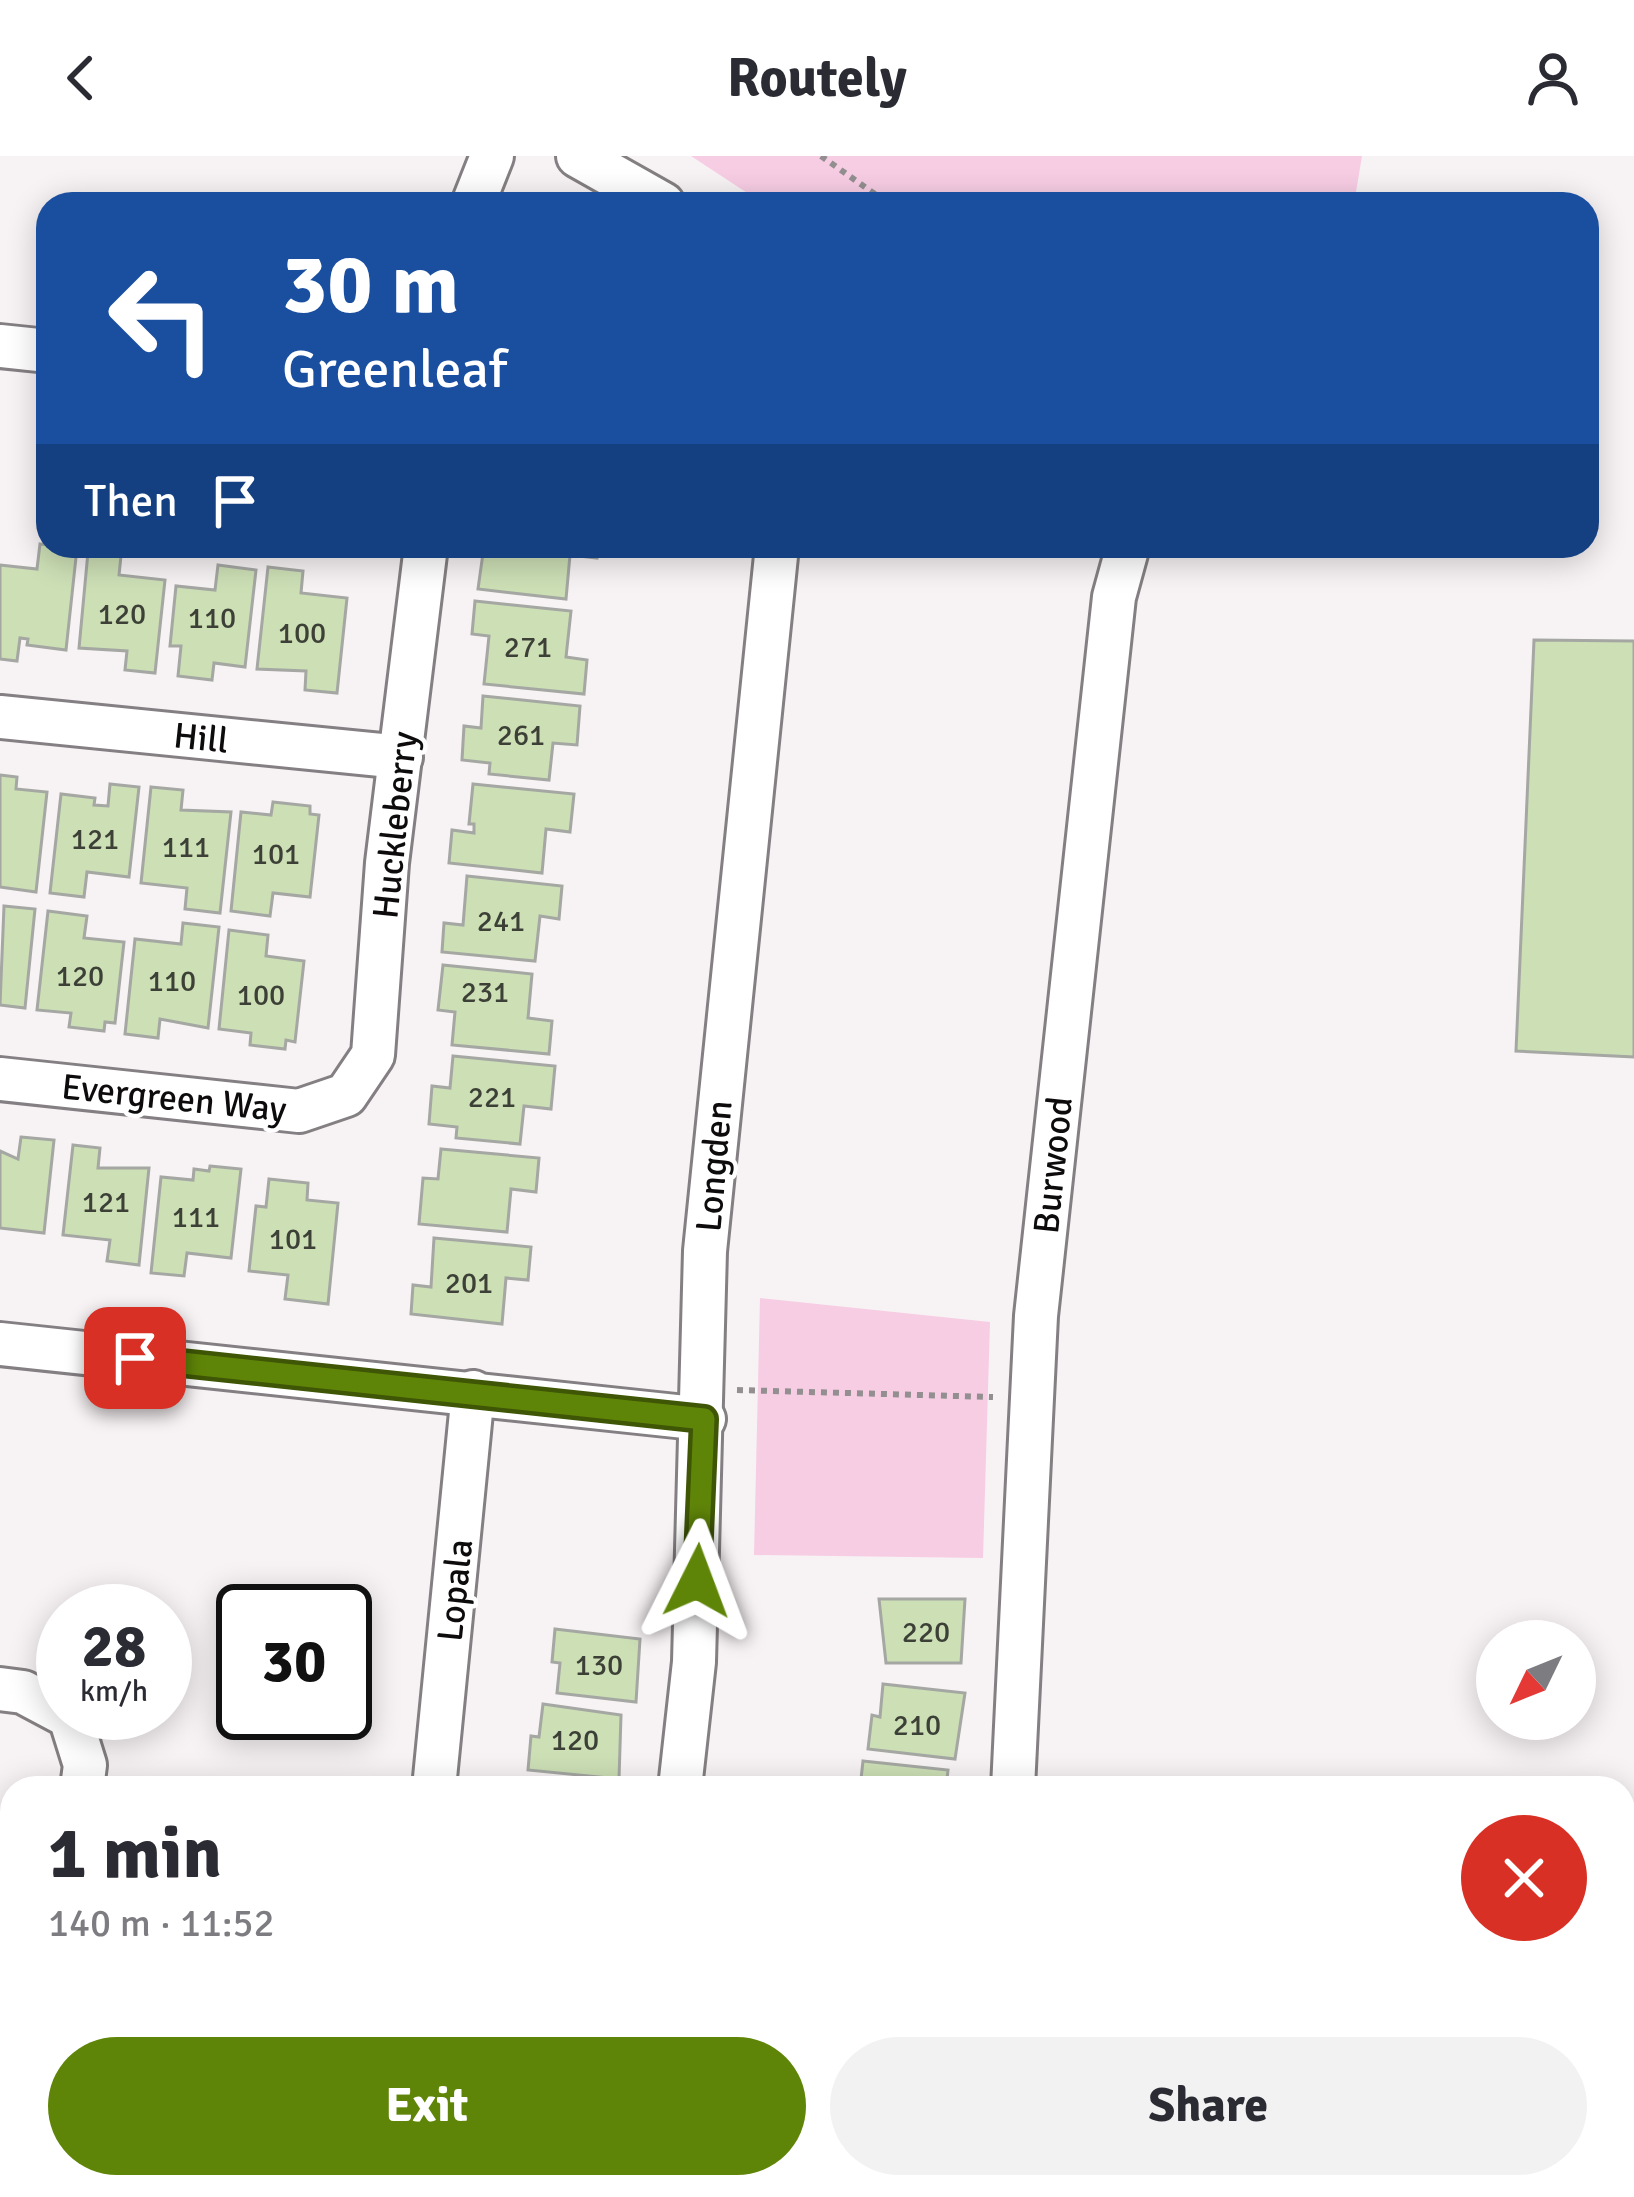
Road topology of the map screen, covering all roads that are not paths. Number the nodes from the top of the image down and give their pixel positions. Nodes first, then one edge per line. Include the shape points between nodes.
1 (492, 156) edge
2 (578, 156) edge
3 (478, 192) edge
4 (642, 192) edge
5 (0, 346) edge
6 (36, 350) edge
7 (425, 558) edge
8 (776, 558) edge
9 (1125, 558) edge
10 (0, 716) edge
11 (401, 757) junction
12 (0, 1079) edge
13 (346, 1096) joint
14 (0, 1344) edge
15 (473, 1392) junction
16 (703, 1404) junction
17 (11, 1691) edge
18 (84, 1776) edge
19 (435, 1776) edge
20 (681, 1776) edge
21 (1014, 1776) edge

1 - 3 street
2 - 4 street
5 - 6 street
7 - 11 street, Huckleberry
8 - 16 street, Longden via 705,1251
9 - 21 street, Burwood via 1114,598 1036,1316
10 - 11 street, Hill
11 - 13 street, Huckleberry via 373,1055
12 - 13 street, Evergreen Way via 299,1111
14 - 15 street
15 - 16 street
15 - 19 street, Lopala
16 - 20 street, Longden via 694,1662
17 - 18 street via 70,1717

